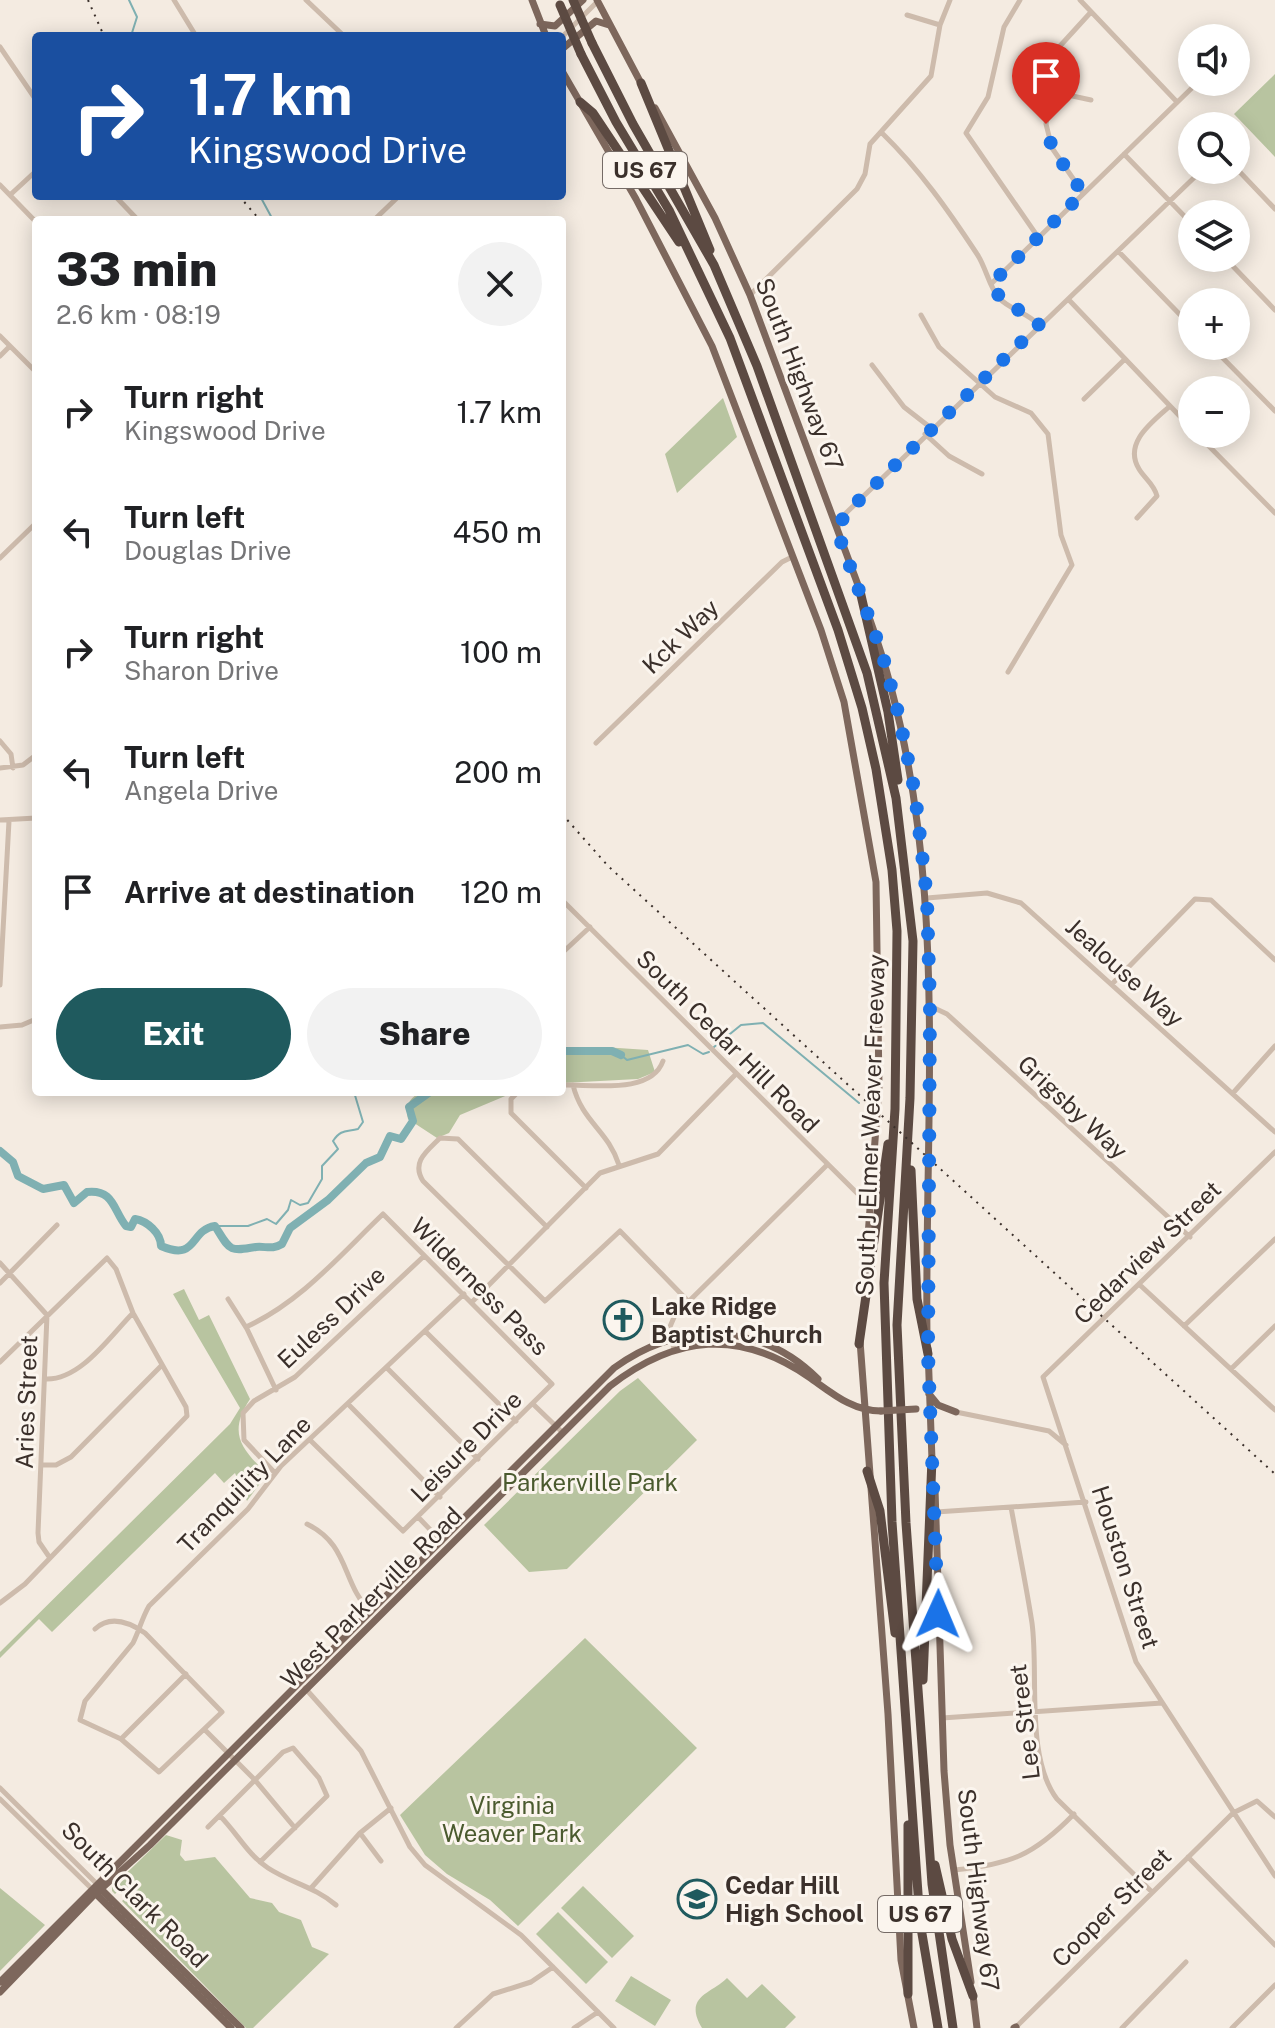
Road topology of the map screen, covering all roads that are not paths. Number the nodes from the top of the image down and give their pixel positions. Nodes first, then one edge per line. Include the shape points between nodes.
1 (174, 0) edge
2 (306, 0) edge
3 (532, 0) edge
4 (573, 0) edge
5 (583, 0) edge
6 (598, 0) edge
7 (950, 0) edge
8 (1020, 0) edge
9 (1080, 0) edge
10 (559, 2) edge
11 (1091, 12) junction
12 (907, 15) dead end
13 (540, 24) junction
14 (940, 25) junction
15 (610, 26) junction
16 (194, 32) edge
17 (340, 32) edge
18 (544, 32) edge
19 (566, 33) edge
20 (566, 46) edge
21 (0, 47) edge
22 (566, 78) edge
23 (641, 83) junction
24 (1054, 92) junction
25 (32, 94) edge
26 (1183, 96) edge
27 (1091, 100) dead end
28 (580, 102) junction
29 (1177, 102) junction
30 (882, 133) junction
31 (1124, 154) junction
32 (32, 175) edge
33 (1250, 183) edge
34 (1188, 184) edge
35 (0, 185) edge
36 (1083, 193) junction
37 (10, 195) junction
38 (119, 200) edge
39 (395, 200) edge
40 (1170, 202) junction
41 (1275, 209) edge
42 (1178, 210) edge
43 (134, 216) edge
44 (378, 216) edge
45 (32, 218) edge
46 (1038, 237) junction
47 (1118, 251) junction
48 (714, 265) junction
49 (1238, 272) edge
50 (992, 283) junction
51 (709, 287) junction
52 (750, 295) junction
53 (1069, 300) junction
54 (1275, 310) edge
55 (1178, 313) edge
56 (921, 315) dead end
57 (1039, 325) junction
58 (0, 336) edge
59 (10, 346) junction
60 (0, 356) edge
61 (1125, 359) junction
62 (1225, 360) edge
63 (872, 365) dead end
64 (32, 368) edge
65 (978, 382) junction
66 (1084, 399) dead end
67 (1170, 406) junction
68 (1275, 411) edge
69 (1178, 414) edge
70 (931, 428) junction
71 (925, 434) junction
72 (1211, 448) edge
73 (982, 474) dead end
74 (1275, 513) edge
75 (831, 514) junction
76 (845, 514) junction
77 (1137, 518) dead end
78 (32, 527) edge
79 (837, 531) junction
80 (792, 557) junction
81 (0, 558) edge
82 (860, 591) junction
83 (1008, 672) dead end
84 (0, 741) edge
85 (596, 743) dead end
86 (32, 757) edge
87 (0, 768) edge
88 (13, 768) junction
89 (896, 798) junction
90 (32, 818) edge
91 (0, 820) edge
92 (9, 821) junction
93 (3, 872) edge
94 (927, 898) junction
95 (566, 904) edge
96 (1, 926) edge
97 (590, 927) junction
98 (566, 949) edge
99 (1275, 960) edge
100 (0, 978) edge
101 (1111, 984) junction
102 (0, 985) edge
103 (930, 1006) junction
104 (32, 1021) edge
105 (0, 1027) edge
106 (1275, 1046) edge
107 (663, 1061) dead end
108 (736, 1074) junction
109 (566, 1085) edge
110 (573, 1085) junction
111 (1233, 1093) junction
112 (515, 1096) edge
113 (895, 1109) junction
114 (1275, 1132) edge
115 (907, 1152) junction
116 (1275, 1152) edge
117 (619, 1165) junction
118 (826, 1166) junction
119 (586, 1188) junction
120 (870, 1206) junction
121 (57, 1225) dead end
122 (547, 1227) junction
123 (1190, 1237) junction
124 (1275, 1239) edge
125 (423, 1257) junction
126 (0, 1263) edge
127 (508, 1265) junction
128 (10, 1272) junction
129 (0, 1283) edge
130 (1141, 1286) junction
131 (464, 1294) junction
132 (228, 1299) dead end
133 (688, 1301) junction
134 (472, 1302) junction
135 (133, 1313) junction
136 (47, 1315) junction
137 (1184, 1326) junction
138 (1275, 1326) edge
139 (246, 1327) junction
140 (425, 1331) junction
141 (671, 1339) junction
142 (859, 1344) junction
143 (674, 1349) junction
144 (928, 1354) junction
145 (0, 1362) edge
146 (162, 1366) junction
147 (387, 1368) junction
148 (1231, 1369) junction
149 (1043, 1377) joint
150 (603, 1378) junction
151 (46, 1379) junction
152 (552, 1384) joint
153 (610, 1386) junction
154 (276, 1390) junction
155 (828, 1390) junction
156 (929, 1394) junction
157 (348, 1404) junction
158 (533, 1404) junction
159 (929, 1407) junction
160 (863, 1409) junction
161 (1275, 1410) edge
162 (956, 1412) junction
163 (516, 1421) junction
164 (930, 1421) junction
165 (1059, 1421) junction
166 (555, 1426) junction
167 (1049, 1431) junction
168 (563, 1433) junction
169 (310, 1440) junction
170 (1069, 1449) junction
171 (478, 1459) junction
172 (932, 1459) junction
173 (42, 1465) junction
174 (867, 1471) junction
175 (275, 1473) junction
176 (484, 1496) junction
177 (440, 1497) junction
178 (1086, 1502) junction
179 (1011, 1507) junction
180 (936, 1512) junction
181 (419, 1518) junction
182 (307, 1524) dead end
183 (466, 1531) junction
184 (440, 1540) junction
185 (448, 1549) junction
186 (50, 1558) junction
187 (418, 1562) junction
188 (397, 1600) junction
189 (0, 1603) edge
190 (369, 1611) junction
191 (378, 1619) junction
192 (95, 1629) dead end
193 (139, 1629) junction
194 (186, 1674) junction
195 (904, 1679) junction
196 (298, 1682) junction
197 (307, 1690) junction
198 (1162, 1703) junction
199 (1036, 1711) junction
200 (941, 1718) junction
201 (205, 1730) junction
202 (921, 1735) junction
203 (121, 1739) junction
204 (227, 1752) junction
205 (235, 1760) junction
206 (255, 1780) junction
207 (0, 1788) edge
208 (912, 1798) junction
209 (0, 1799) edge
210 (391, 1808) junction
211 (1233, 1813) junction
212 (1074, 1814) junction
213 (220, 1816) junction
214 (1275, 1817) edge
215 (208, 1827) dead end
216 (295, 1828) junction
217 (360, 1833) junction
218 (928, 1835) junction
219 (1188, 1857) junction
220 (381, 1861) dead end
221 (260, 1862) junction
222 (954, 1870) junction
223 (1275, 1876) edge
224 (312, 1887) junction
225 (96, 1889) junction
226 (1152, 1892) junction
227 (336, 1905) dead end
228 (1275, 1945) edge
229 (1186, 1962) dead end
230 (553, 1967) junction
231 (0, 1982) edge
232 (1275, 1985) edge
233 (0, 1992) edge
234 (908, 1994) junction
235 (973, 1996) junction
236 (598, 2012) junction
237 (1238, 2022) junction
238 (231, 2028) edge
239 (241, 2028) edge
240 (456, 2028) edge
241 (574, 2028) edge
242 (614, 2028) edge
243 (914, 2028) edge
244 (938, 2028) edge
245 (953, 2028) edge
246 (977, 2028) edge
247 (1015, 2028) edge
248 (1122, 2028) edge
249 (1232, 2028) edge
250 (1243, 2028) edge

1 - 16 street
2 - 17 street
3 - 13 main road
4 - 48 highway, South J Elmer Weaver Freeway / US 67, bridge via 633,124
5 - 13 main road via 555,26
6 - 15 main road, South Highway 67
6 - 19 street
7 - 14 street
8 - 46 street via 1004,27 988,97 966,133
9 - 11 street
10 - 51 highway, South J Elmer Weaver Freeway / US 67, bridge via 581,54
11 - 24 street via 1060,46
11 - 29 street
12 - 14 street
13 - 18 main road
14 - 30 street via 931,76
15 - 20 main road via 596,21
15 - 23 main road, South Highway 67
21 - 25 street
22 - 28 main road
23 - 48 highway
23 - 52 main road, South Highway 67 via 715,218
24 - 27 street
24 - 36 street via 1046,124 1052,148
26 - 29 street
28 - 51 highway via 593,113
28 - 80 main road via 712,346
29 - 31 street
30 - 50 street via 930,184
30 - 52 street via 867,149 865,174 857,189
31 - 36 street
31 - 40 street
32 - 37 street
33 - 41 street
34 - 40 street
35 - 37 street
36 - 46 street
37 - 45 street
38 - 43 street
39 - 44 street
40 - 42 street
40 - 47 street
46 - 50 street
47 - 53 street
47 - 55 street
48 - 89 highway, South J Elmer Weaver Freeway / US 67 via 846,609
49 - 54 street
50 - 57 street via 999,299 1025,311
51 - 113 highway, South J Elmer Weaver Freeway / US 67 via 838,630 866,723 896,901
52 - 75 main road, South Highway 67
53 - 57 street
53 - 61 street
56 - 65 street via 939,347
57 - 65 street
58 - 59 street
59 - 60 street
59 - 64 street
61 - 66 street
61 - 67 street
62 - 68 street
63 - 70 street via 904,407
65 - 70 street
65 - 83 street via 995,397 1031,413 1048,434 1061,535 1072,565
67 - 69 street
67 - 77 street via 1141,433 1134,448 1136,465 1157,496
70 - 71 street
71 - 73 street via 949,456
71 - 76 street
72 - 74 street
75 - 76 street
75 - 79 main road, South Highway 67
76 - 79 street
78 - 81 street
79 - 82 main road, South Highway 67
80 - 85 street, Kck Way
80 - 120 main road via 844,702 872,844 879,1086
82 - 89 highway via 890,726
82 - 94 main road, South Highway 67 via 882,653 910,765
84 - 88 street via 11,754
86 - 88 street
87 - 88 street
89 - 115 highway, South J Elmer Weaver Freeway / US 67 via 913,941
90 - 92 street
91 - 92 street
92 - 93 street
93 - 96 street
94 - 101 street, Jealouse Way via 987,893 1012,899
94 - 103 main road, South Highway 67
95 - 97 street, South Cedar Hill Road
96 - 100 street
97 - 98 street
97 - 108 street, South Cedar Hill Road
99 - 101 street via 1211,900 1195,899
100 - 102 street
101 - 111 street, Jealouse Way
103 - 123 street, Grigsby Way via 947,1014
103 - 144 main road, South Highway 67
104 - 105 street
106 - 111 street
107 - 110 street via 658,1073 643,1082
108 - 117 street via 658,1154
108 - 118 street, South Cedar Hill Road
109 - 110 street
110 - 117 street via 581,1112 611,1144
111 - 114 street, Jealouse Way
112 - 119 street via 509,1106
113 - 142 highway
113 - 195 highway, South J Elmer Weaver Freeway / US 67 via 884,1336
115 - 144 highway via 917,1299
115 - 202 highway, South J Elmer Weaver Freeway / US 67 via 897,1325
116 - 123 street, Cedarview Street
117 - 119 street via 600,1173
118 - 120 street, South Cedar Hill Road
118 - 133 street
119 - 122 street
120 - 142 main road
121 - 128 street
122 - 127 street
122 - 127 street via 463,1142 440,1138 425,1153 419,1174
123 - 130 street, Cedarview Street
124 - 137 street
125 - 131 street, Wilderness Pass
125 - 139 street, Wilderness Pass via 383,1214 304,1290
125 - 154 street, Euless Drive
126 - 128 street, Aries Street
127 - 133 street via 545,1301 620,1231
127 - 134 street
128 - 129 street
128 - 136 street, Aries Street
130 - 137 street
130 - 149 street, Cedarview Street
131 - 134 street, Wilderness Pass
131 - 140 street, Tranquility Lane
132 - 139 street
133 - 141 street via 671,1322
134 - 152 street, Wilderness Pass
135 - 136 street via 107,1258
135 - 146 street
135 - 151 street via 75,1371 59,1380
136 - 145 street
136 - 151 street, Aries Street
137 - 148 street
138 - 148 street
139 - 154 street
140 - 147 street, Tranquility Lane
140 - 163 street
141 - 143 street
141 - 150 main road, West Parkerville Road via 638,1352
141 - 155 main road, West Parkerville Road via 710,1332 766,1343 800,1362
142 - 160 main road
143 - 153 main road, West Parkerville Road via 646,1360
143 - 155 main road, West Parkerville Road via 702,1344 747,1348 781,1360
144 - 156 main road, South Highway 67
146 - 173 street via 71,1457
146 - 186 street via 187,1418
147 - 157 street, Tranquility Lane
147 - 171 street
148 - 161 street
149 - 165 street, Houston Street
150 - 153 main road
150 - 166 main road, West Parkerville Road
151 - 173 street, Aries Street
152 - 158 street, Leisure Drive
153 - 168 main road, West Parkerville Road
154 - 175 street, Euless Drive via 248,1406 240,1425 244,1440
155 - 160 main road
156 - 159 main road, South Highway 67
156 - 162 main road via 938,1405
157 - 169 street, Tranquility Lane
157 - 177 street
158 - 163 street, Leisure Drive
158 - 166 street
159 - 160 main road, bridge
159 - 162 street
159 - 164 main road, South Highway 67
160 - 174 main road
162 - 164 main road
162 - 167 street
163 - 171 street, Leisure Drive
164 - 172 main road, South Highway 67
165 - 167 street
165 - 170 street, Houston Street
166 - 168 street
166 - 176 main road, West Parkerville Road
167 - 170 street
168 - 183 main road, West Parkerville Road
169 - 175 street, Tranquility Lane
169 - 181 street, Leisure Drive via 403,1531
170 - 178 street, Houston Street
171 - 177 street, Leisure Drive
172 - 180 main road, South Highway 67
172 - 202 highway
173 - 186 street, Aries Street via 38,1533
174 - 195 highway via 880,1511
174 - 234 main road via 888,1714 901,1960
175 - 193 street, Tranquility Lane via 248,1509 149,1606
176 - 183 main road via 465,1521
176 - 184 main road, West Parkerville Road
177 - 181 street, Leisure Drive
178 - 179 street
178 - 198 street, Houston Street via 1127,1639
179 - 180 street
179 - 199 street, Lee Street via 1032,1625
180 - 200 main road, South Highway 67
181 - 184 street
182 - 190 street via 338,1549 352,1590
183 - 185 main road, West Parkerville Road
184 - 185 street
184 - 187 main road, West Parkerville Road
185 - 188 main road, West Parkerville Road
186 - 189 street
187 - 188 main road via 397,1588
187 - 190 main road, West Parkerville Road
188 - 191 main road, West Parkerville Road
190 - 191 street
190 - 196 main road, West Parkerville Road
191 - 197 main road, West Parkerville Road
192 - 193 street via 110,1621
193 - 194 street
193 - 203 street, Tranquility Lane via 115,1668 85,1701 80,1720
194 - 201 street via 222,1712
194 - 203 street
195 - 208 highway, South J Elmer Weaver Freeway / US 67
196 - 197 street
196 - 204 main road, West Parkerville Road
197 - 205 main road, West Parkerville Road
197 - 210 street via 361,1751
198 - 199 street
198 - 211 street, Houston Street
199 - 200 street
199 - 212 street, Lee Street via 1046,1782
200 - 222 main road, South Highway 67
201 - 203 street via 159,1772
201 - 204 street
202 - 218 highway, South J Elmer Weaver Freeway / US 67
204 - 205 street
204 - 225 main road, West Parkerville Road
205 - 206 street
205 - 225 main road, West Parkerville Road
206 - 213 street
206 - 216 street
206 - 216 street via 289,1747 310,1767 327,1796
207 - 225 street, South Clark Road
208 - 234 highway
208 - 244 highway, South J Elmer Weaver Freeway / US 67 via 920,1922
209 - 225 street, South Clark Road
210 - 217 street
210 - 230 street via 425,1865 494,1913
211 - 214 street via 1257,1801
211 - 219 street, Cooper Street
211 - 223 street, Houston Street
212 - 222 street via 1022,1857
212 - 226 street, Lee Street
213 - 215 street
213 - 221 street
216 - 221 street
217 - 220 street
217 - 224 street
218 - 235 highway via 946,1917
218 - 245 highway, South J Elmer Weaver Freeway / US 67
219 - 226 street, Cooper Street
219 - 228 street
221 - 224 street
222 - 235 main road, South Highway 67
224 - 227 street
225 - 231 main road
225 - 233 main road
225 - 238 main road, South Clark Road
225 - 239 main road, South Clark Road
226 - 247 street, Cooper Street
229 - 248 street
230 - 236 street
230 - 240 street via 531,1982 493,1994
232 - 237 street
234 - 243 main road
235 - 246 main road, South Highway 67
236 - 241 street
236 - 242 street
237 - 249 street
237 - 250 street

